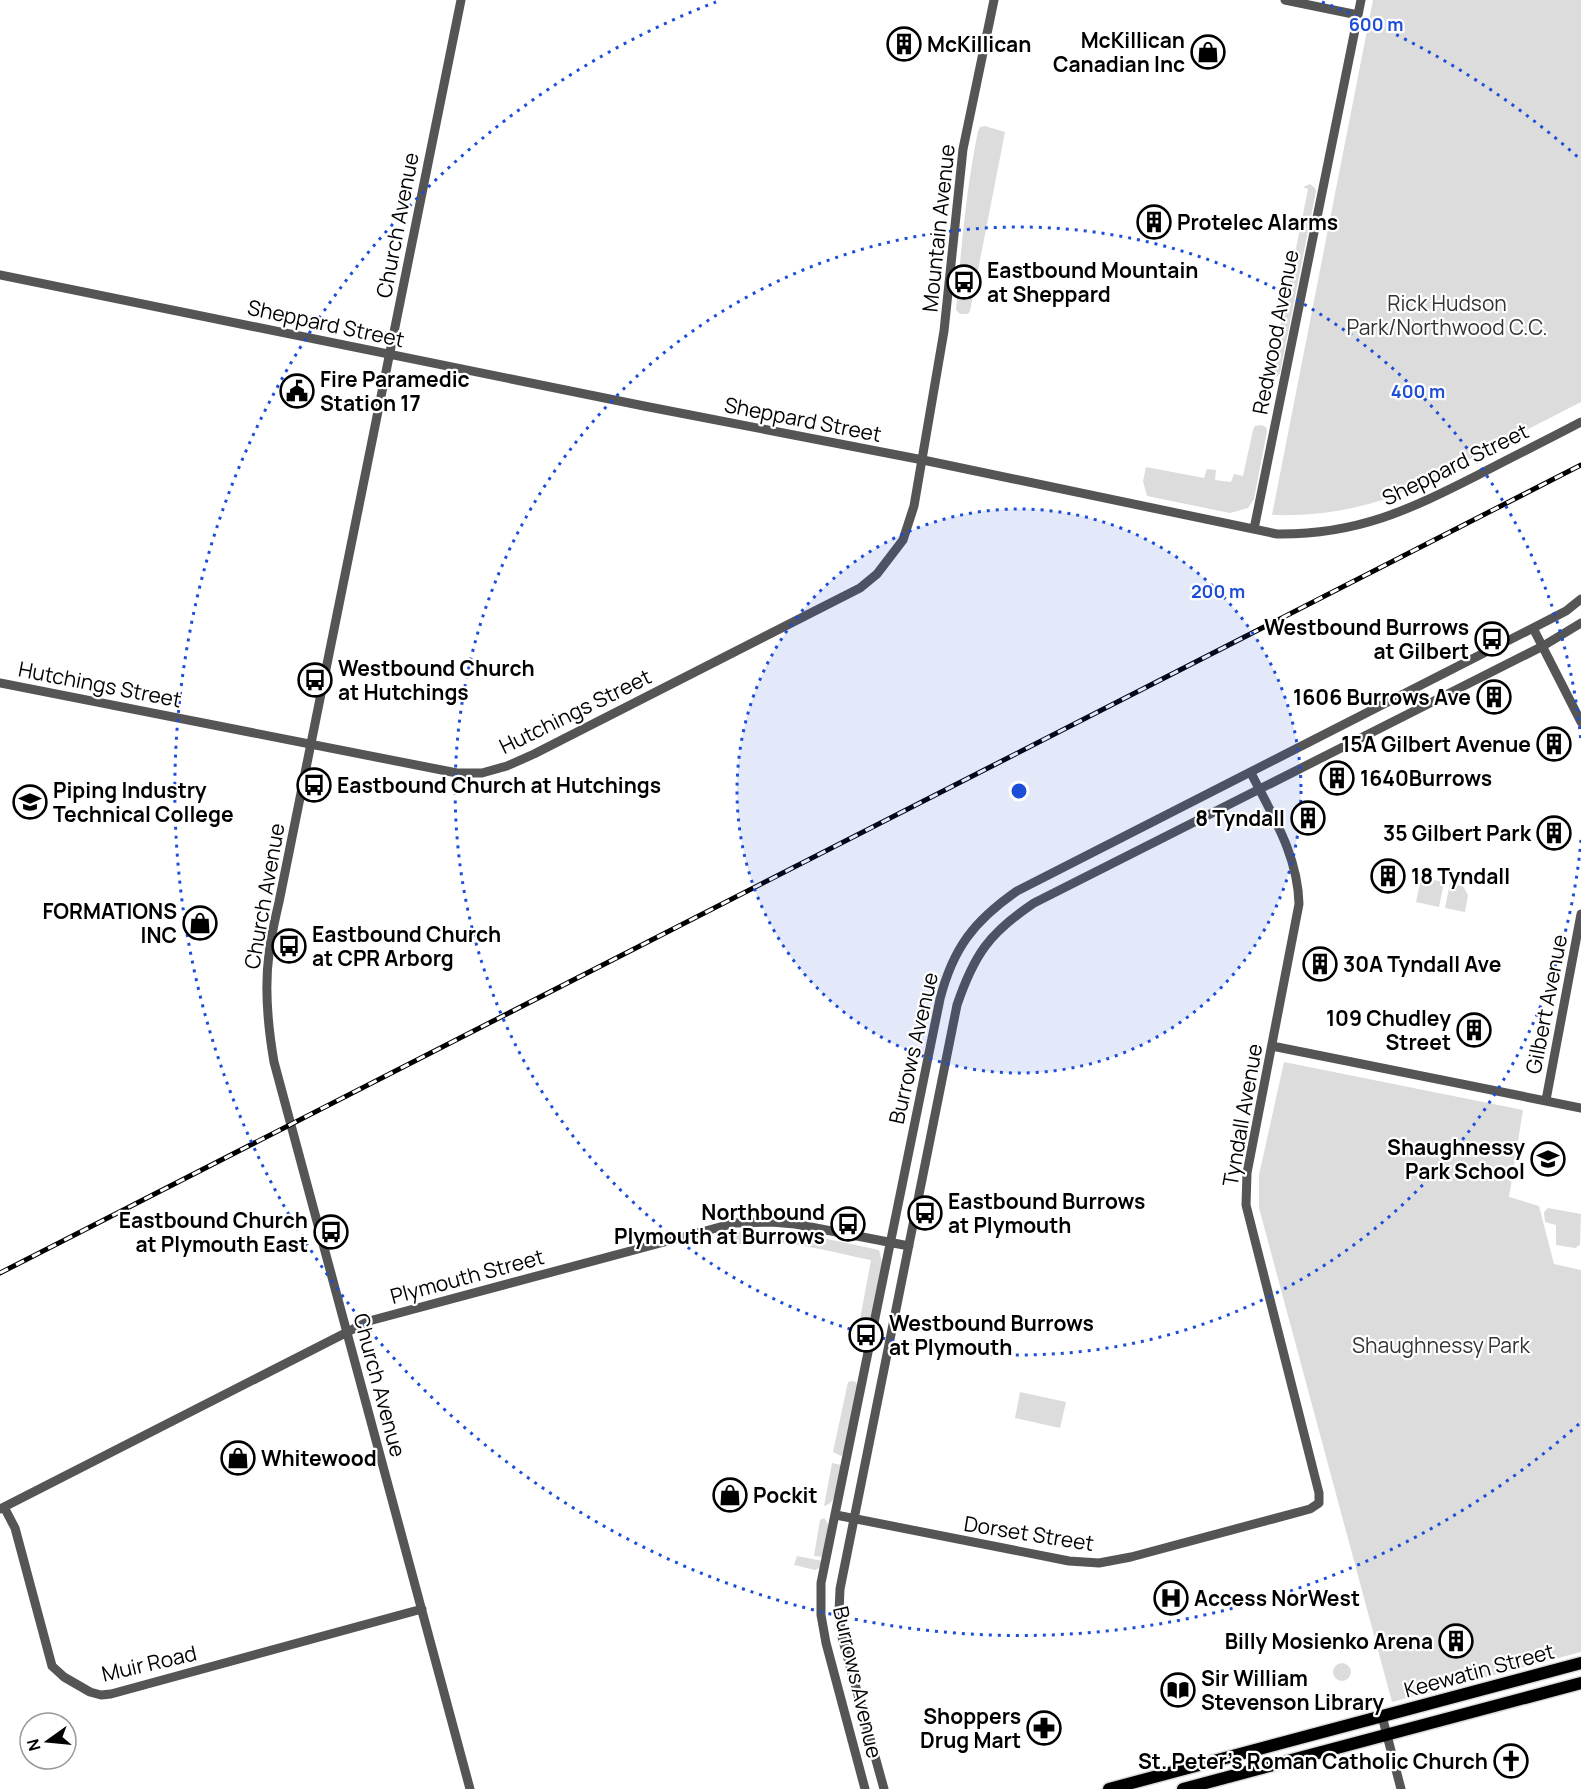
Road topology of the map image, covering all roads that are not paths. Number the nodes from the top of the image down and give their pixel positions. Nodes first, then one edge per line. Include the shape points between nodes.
1 (461, 0) edge
2 (994, 0) edge
3 (1285, 0) edge
4 (1361, 0) edge
5 (1358, 15) junction
6 (0, 275) edge
7 (389, 355) junction
8 (1581, 422) edge
9 (923, 460) junction
10 (1254, 529) junction
11 (1581, 599) edge
12 (1581, 623) edge
13 (1533, 628) junction
14 (1543, 646) junction
15 (0, 683) edge
16 (1581, 722) edge
17 (311, 745) junction
18 (1251, 773) junction
19 (1259, 789) junction
20 (1581, 914) edge
21 (1272, 1046) junction
22 (1546, 1100) junction
23 (1581, 1108) edge
24 (891, 1242) junction
25 (909, 1246) junction
26 (347, 1332) junction
27 (1319, 1503) joint
28 (2, 1508) edge
29 (836, 1515) junction
30 (854, 1520) junction
31 (422, 1609) junction
32 (1581, 1663) edge
33 (1581, 1683) edge
34 (858, 1696) junction
35 (842, 1700) junction
36 (1382, 1716) junction
37 (1387, 1734) junction
38 (470, 1789) edge
39 (865, 1789) edge
40 (884, 1789) edge
41 (1109, 1789) edge
42 (1184, 1789) edge
43 (1401, 1789) edge

1 - 7 street, Church Avenue
2 - 9 street, Mountain Avenue via 963,149 944,331
3 - 5 street
4 - 5 street, Redwood Avenue
5 - 10 street, Redwood Avenue
6 - 7 street, Sheppard Street
7 - 9 street, Sheppard Street
7 - 17 street, Church Avenue
8 - 10 street, Sheppard Street via 1420,504 1378,520 1303,534
9 - 10 street, Sheppard Street
9 - 17 street, Hutchings Street via 903,540 877,574 860,588 534,754 482,773 457,773
11 - 13 street, Burrows Avenue
12 - 14 street, Burrows Avenue
13 - 14 street
13 - 18 street, Burrows Avenue
14 - 16 street
14 - 19 street, Burrows Avenue
15 - 17 street, Hutchings Street
17 - 26 street, Church Avenue via 268,955 268,1026 274,1062
18 - 19 street, Tyndall Avenue
18 - 24 street, Burrows Avenue via 1017,891 971,932 946,975
19 - 21 street, Tyndall Avenue via 1288,848 1299,890 1298,915
19 - 25 street, Burrows Avenue via 1034,903 1014,916 986,944 975,960 957,1005
20 - 22 street, Gilbert Avenue
21 - 22 street
21 - 27 street, Tyndall Avenue via 1247,1173 1246,1205
22 - 23 street
24 - 25 street, Plymouth Street
24 - 26 street, Plymouth Street via 795,1224 735,1223 369,1322
24 - 29 street, Burrows Avenue
25 - 30 street, Burrows Avenue
26 - 28 street, Plymouth Street
26 - 31 street, Church Avenue
27 - 30 street, Dorset Street via 1310,1509 1226,1532 1099,1563 1069,1561
28 - 31 street, Muir Road via 15,1528 52,1666 64,1677 101,1695
29 - 30 street, Dorset Street
29 - 35 street, Burrows Avenue via 821,1583 821,1615
30 - 34 street, Burrows Avenue via 839,1612
31 - 38 street, Church Avenue
32 - 36 main road, Keewatin Street
33 - 37 main road, Keewatin Street
34 - 35 street
34 - 40 street, Burrows Avenue
35 - 39 street, Burrows Avenue
36 - 37 street
36 - 41 main road, Keewatin Street
37 - 42 main road, Keewatin Street
37 - 43 street

